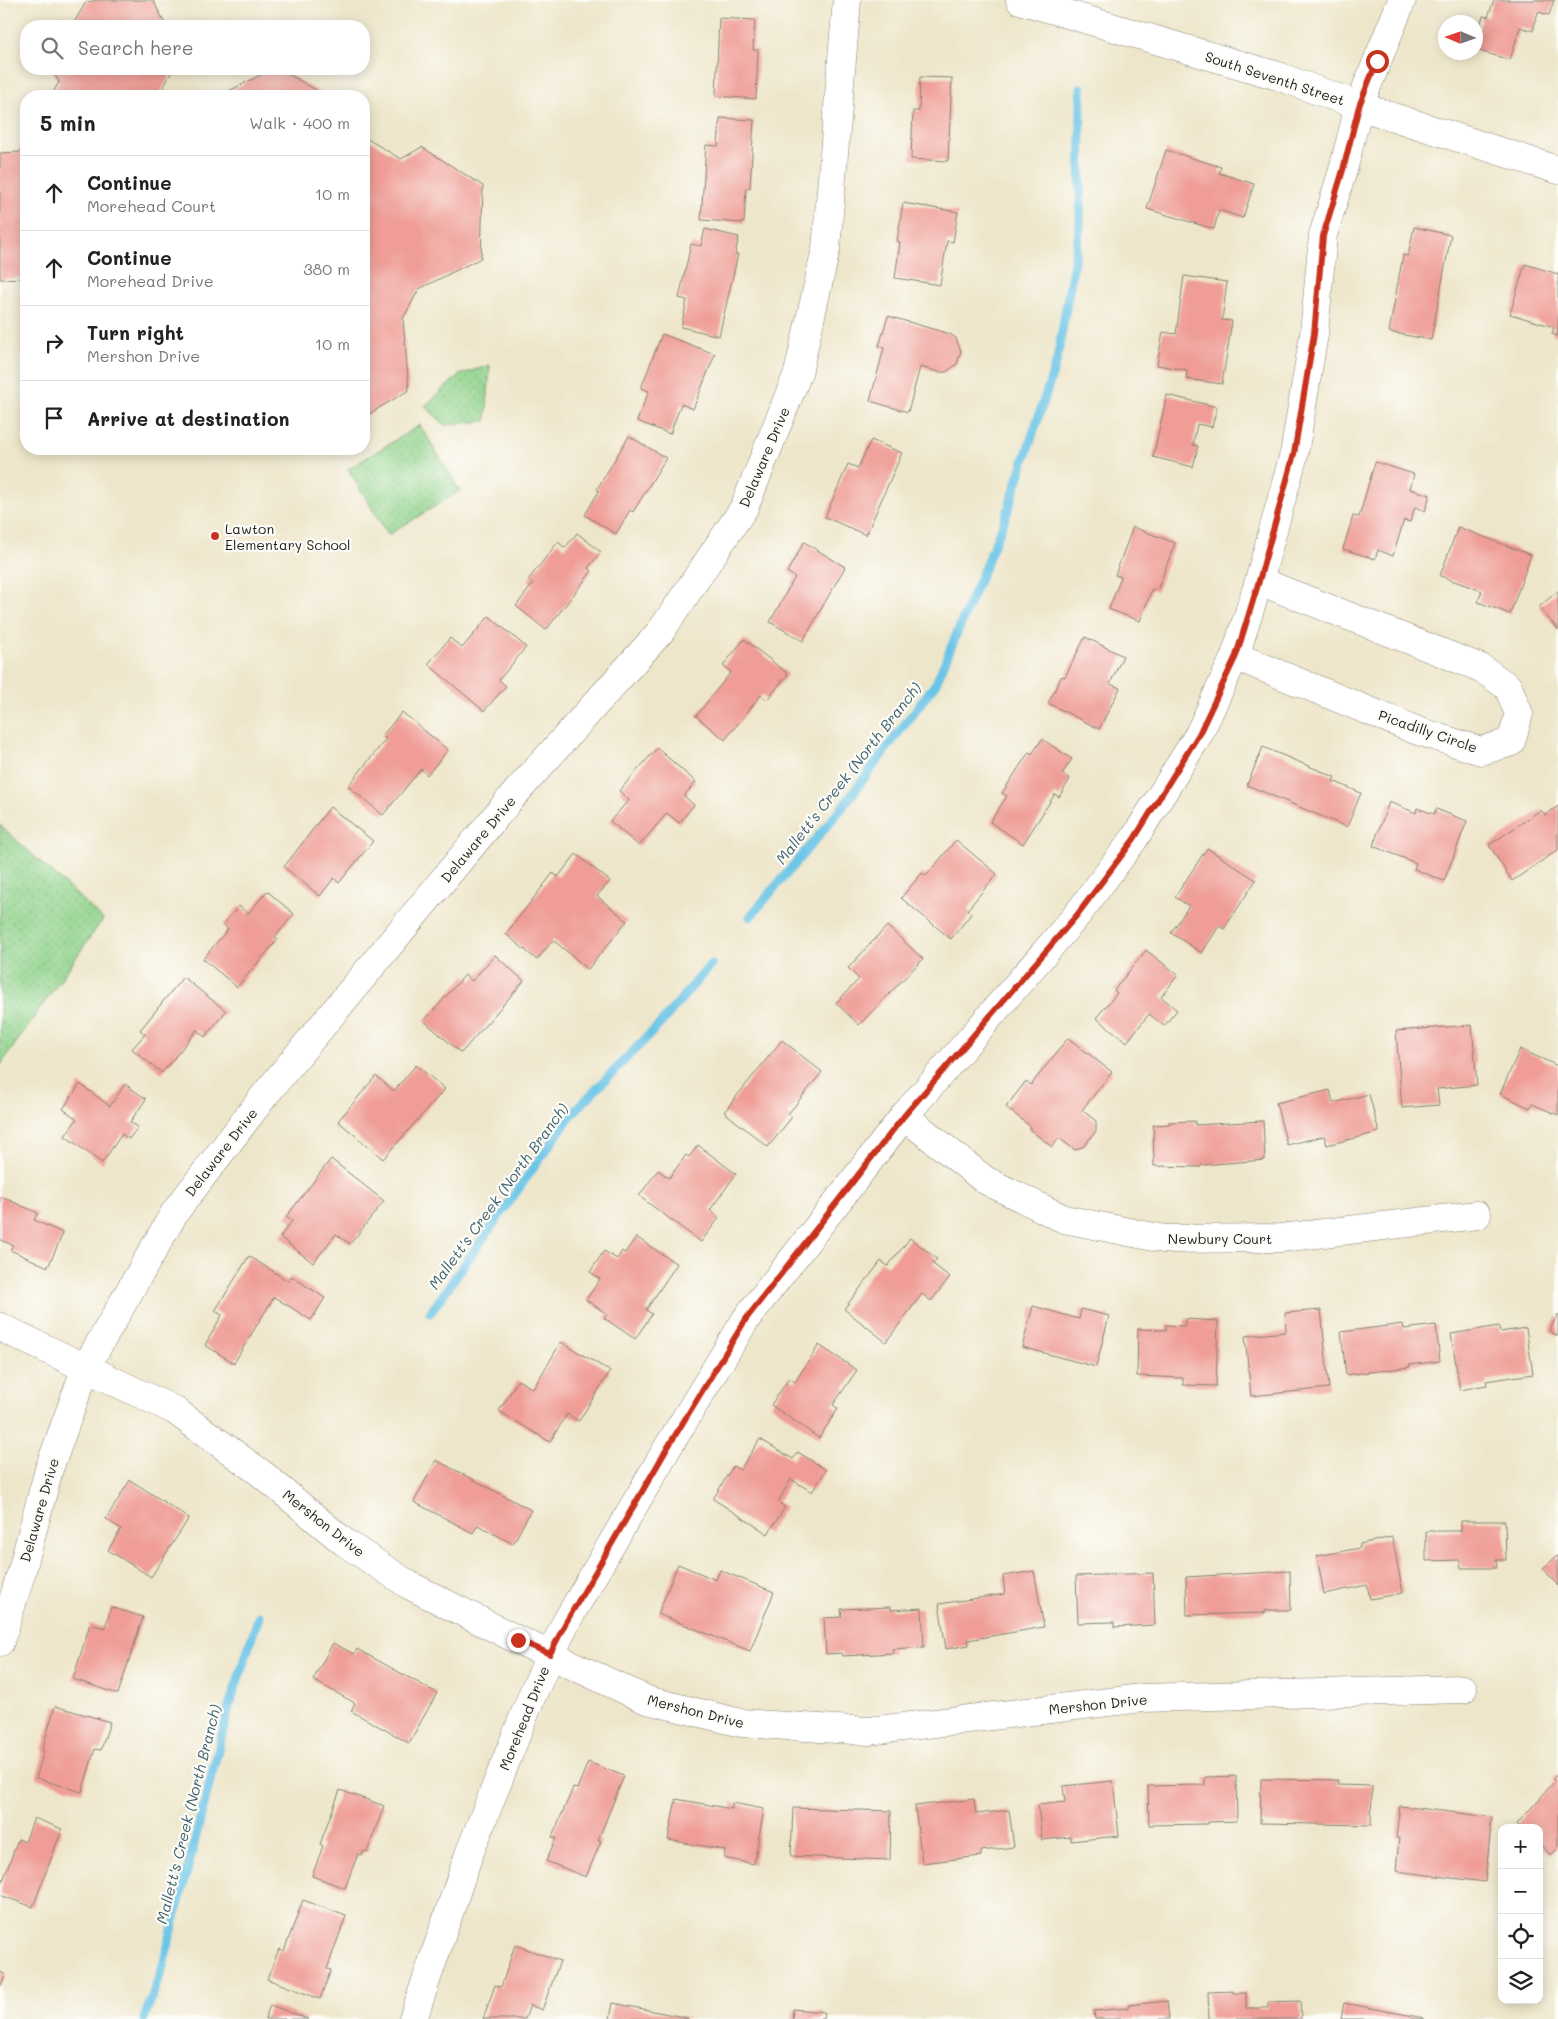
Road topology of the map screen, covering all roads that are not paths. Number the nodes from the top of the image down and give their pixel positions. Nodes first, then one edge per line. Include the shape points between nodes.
1 (847, 0) edge
2 (1020, 0) edge
3 (1402, 0) edge
4 (1359, 106) junction
5 (1558, 170) edge
6 (1259, 581) junction
7 (1236, 656) junction
8 (904, 1116) junction
9 (1477, 1214) dead end
10 (0, 1327) edge
11 (86, 1367) junction
12 (0, 1642) edge
13 (550, 1654) junction
14 (1463, 1689) dead end
15 (413, 2019) edge

1 - 11 street, Delaware Drive via 826,249 798,373 744,508 661,631 512,797 264,1096 175,1212
2 - 4 street, South Seventh Street via 1278,76
3 - 4 street, Morehead Drive
4 - 5 street, South Seventh Street
4 - 6 street, Morehead Drive via 1323,236 1314,334 1294,454
6 - 7 street, Morehead Drive
6 - 7 street, Picadilly Circle via 1481,668 1508,687 1519,714 1511,742 1481,751 1418,731
7 - 8 street, Morehead Drive via 1199,734 1134,839 1077,915
8 - 9 street, Newbury Court via 985,1180 1064,1219 1164,1239 1281,1238
8 - 13 street, Morehead Drive via 746,1319 668,1447
10 - 11 street, Mershon Drive
11 - 12 street, Delaware Drive via 49,1468
11 - 13 street, Mershon Drive via 174,1410 262,1474 344,1542 409,1585
13 - 14 street, Mershon Drive via 647,1700 741,1723 869,1731 1142,1698
13 - 15 street, Morehead Drive via 469,1854

